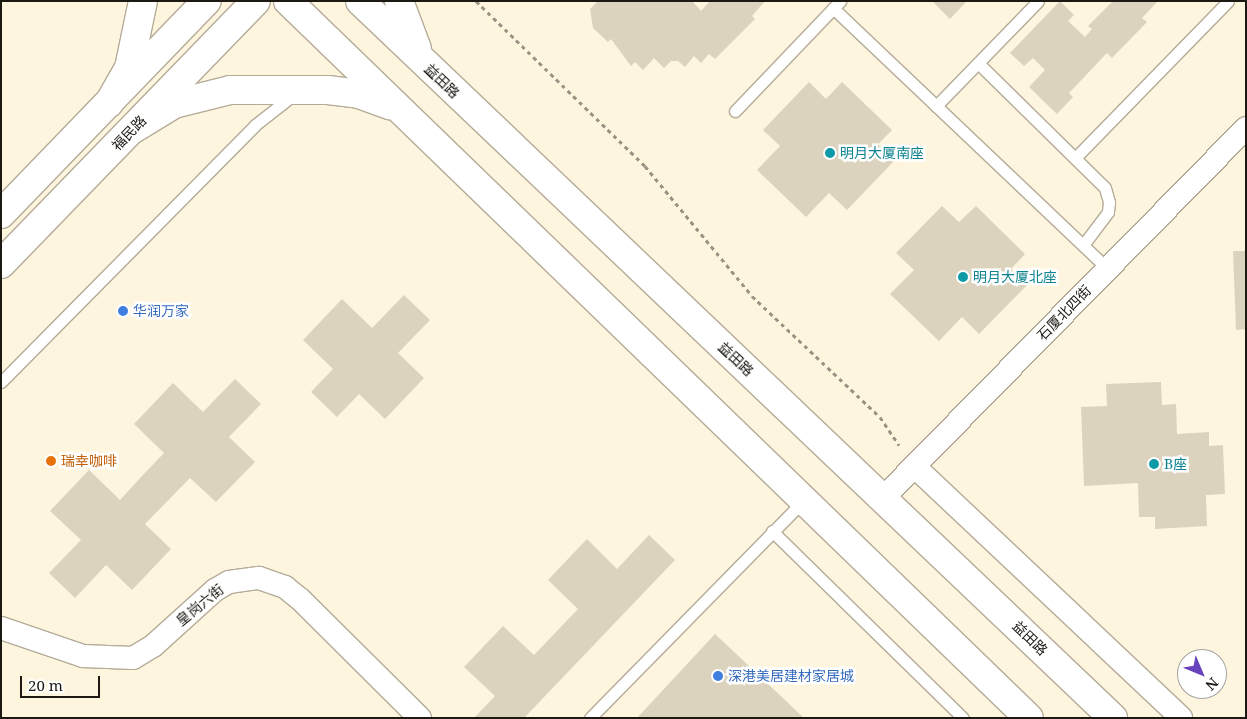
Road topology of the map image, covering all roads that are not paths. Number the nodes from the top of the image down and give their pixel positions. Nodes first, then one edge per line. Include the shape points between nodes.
1 (143, 1) edge
2 (207, 1) edge
3 (256, 1) edge
4 (288, 1) edge
5 (360, 1) edge
6 (399, 1) edge
7 (1038, 1) edge
8 (1228, 1) edge
9 (836, 5) edge
10 (978, 63) junction
11 (428, 68) junction
12 (313, 89) junction
13 (109, 103) junction
14 (936, 106) junction
15 (401, 110) junction
16 (734, 111) dead end
17 (1246, 128) edge
18 (133, 129) junction
19 (1075, 158) junction
20 (1, 214) edge
21 (1083, 245) junction
22 (1, 264) edge
23 (1108, 269) junction
24 (1, 382) edge
25 (914, 466) junction
26 (883, 498) junction
27 (804, 500) junction
28 (772, 531) junction
29 (1, 628) edge
30 (420, 718) edge
31 (590, 718) edge
32 (963, 718) edge
33 (1029, 718) edge
34 (1113, 718) edge
35 (1181, 718) edge

1 - 13 main road via 130,62
2 - 13 main road
3 - 18 main road, 福民路
4 - 15 main road
5 - 11 main road, 益田路
6 - 11 main road via 411,39
7 - 10 lane
8 - 19 lane
9 - 14 lane
9 - 16 lane
10 - 14 lane
10 - 19 lane
11 - 26 main road, 益田路
12 - 15 main road via 364,96
12 - 18 main road via 267,88 210,93 160,110
12 - 24 lane via 287,99 255,125
13 - 20 main road
14 - 21 lane
15 - 27 main road
17 - 23 street, 石厦北四街
18 - 22 main road, 福民路
19 - 21 lane via 1101,183 1109,202 1104,220
21 - 23 lane
23 - 25 street, 石厦北四街
25 - 26 street, 石厦北四街
25 - 35 street
26 - 34 main road, 益田路
27 - 28 lane
27 - 33 main road
28 - 31 lane
28 - 32 lane
29 - 30 street, 皇岗六街 via 83,656 133,658 152,646 215,590 229,582 259,578 285,587 300,600

